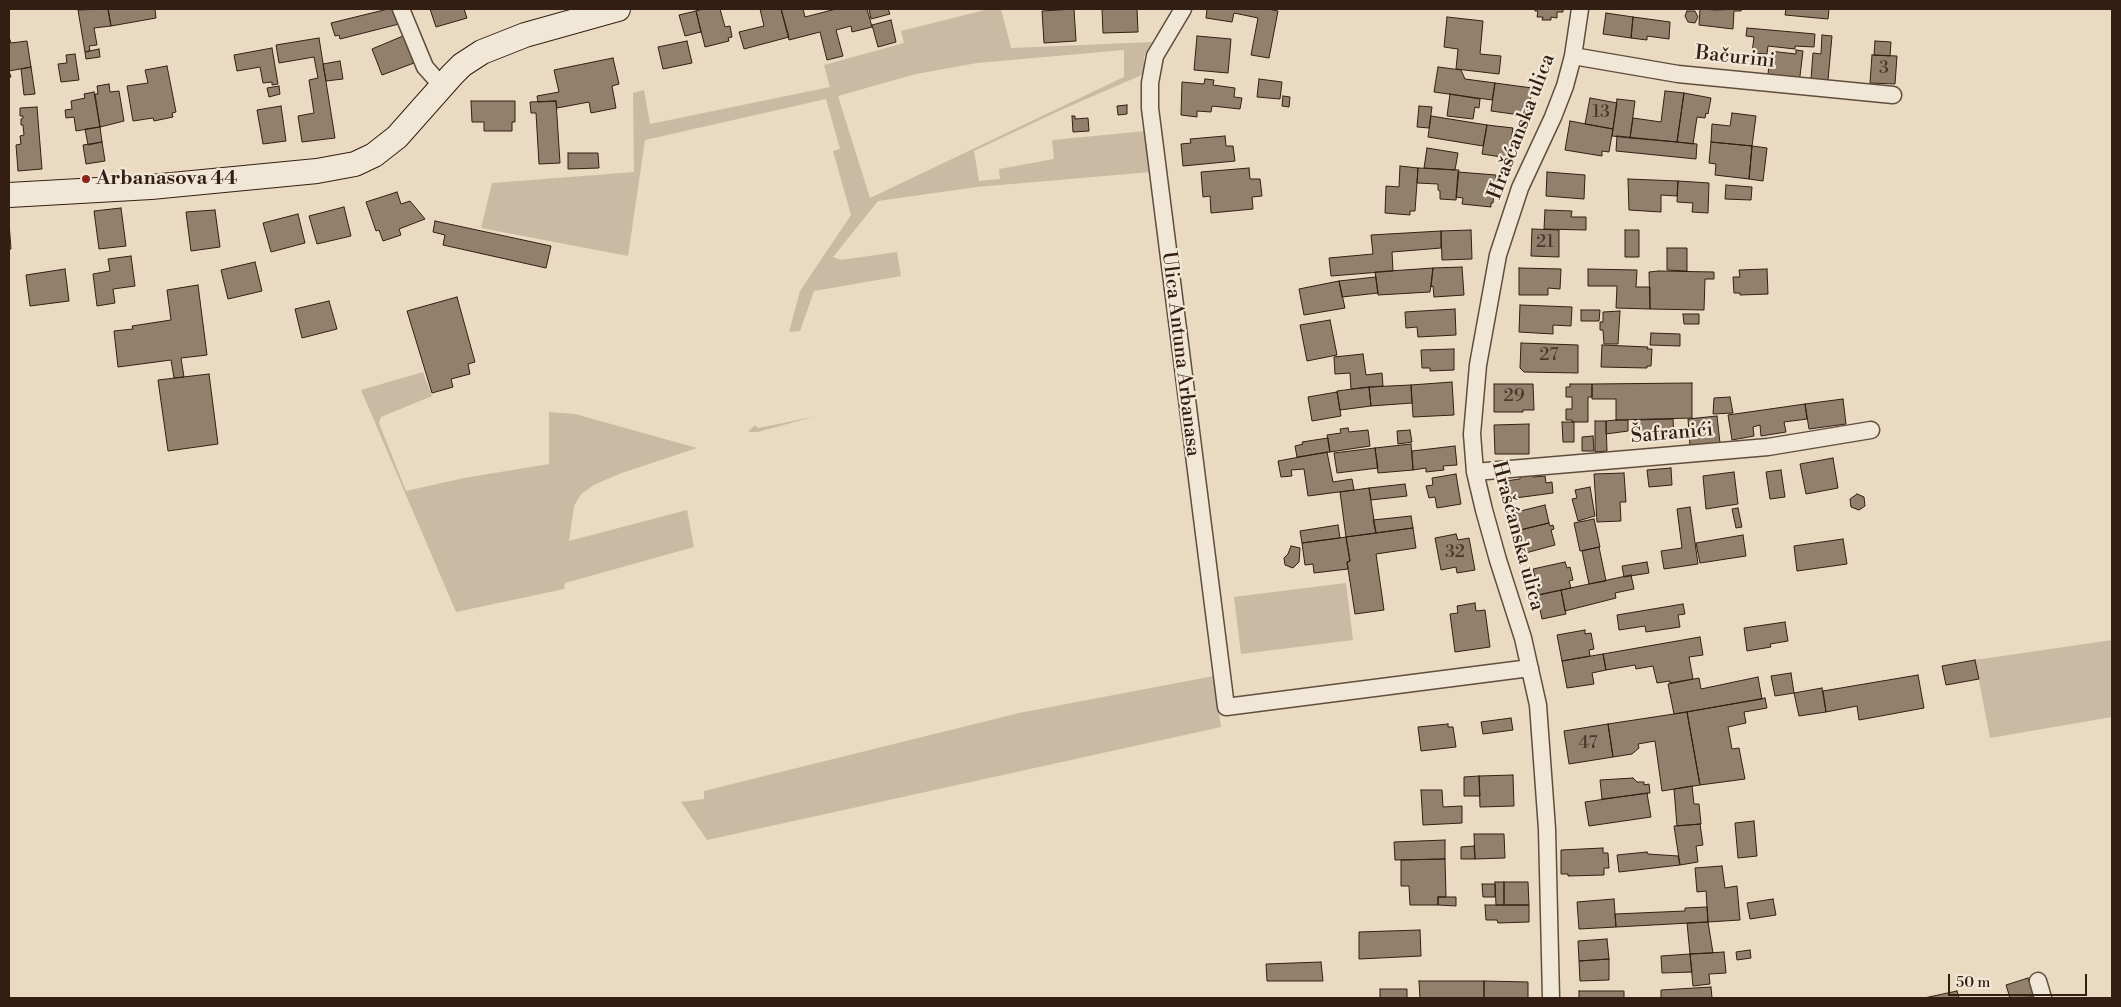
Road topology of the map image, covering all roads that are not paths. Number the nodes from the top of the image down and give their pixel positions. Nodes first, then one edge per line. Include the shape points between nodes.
1 (401, 9) edge
2 (618, 9) edge
3 (1183, 9) edge
4 (1580, 9) edge
5 (1573, 56) junction
6 (442, 86) junction
7 (1892, 95) dead end
8 (9, 195) edge
9 (1871, 430) dead end
10 (1475, 472) junction
11 (1530, 668) junction
12 (2038, 981) dead end
13 (1550, 998) edge
14 (2043, 998) edge

1 - 6 street via 425,67
2 - 6 main road via 494,46 462,65
3 - 11 street, Ulica Antuna Arbanasa via 1155,56 1150,108 1226,707
4 - 5 street, Hrašćanska ulica
5 - 7 street, Bačurini via 1678,74
5 - 10 street, Hrašćanska ulica via 1565,86 1520,188 1498,254 1474,393 1472,434
6 - 8 main road via 416,118 383,149 342,167 151,187
9 - 10 street, Šafranići via 1768,447
10 - 11 street, Hrašćanska ulica
11 - 13 street, Hrašćanska ulica via 1538,705 1546,802
12 - 14 street

